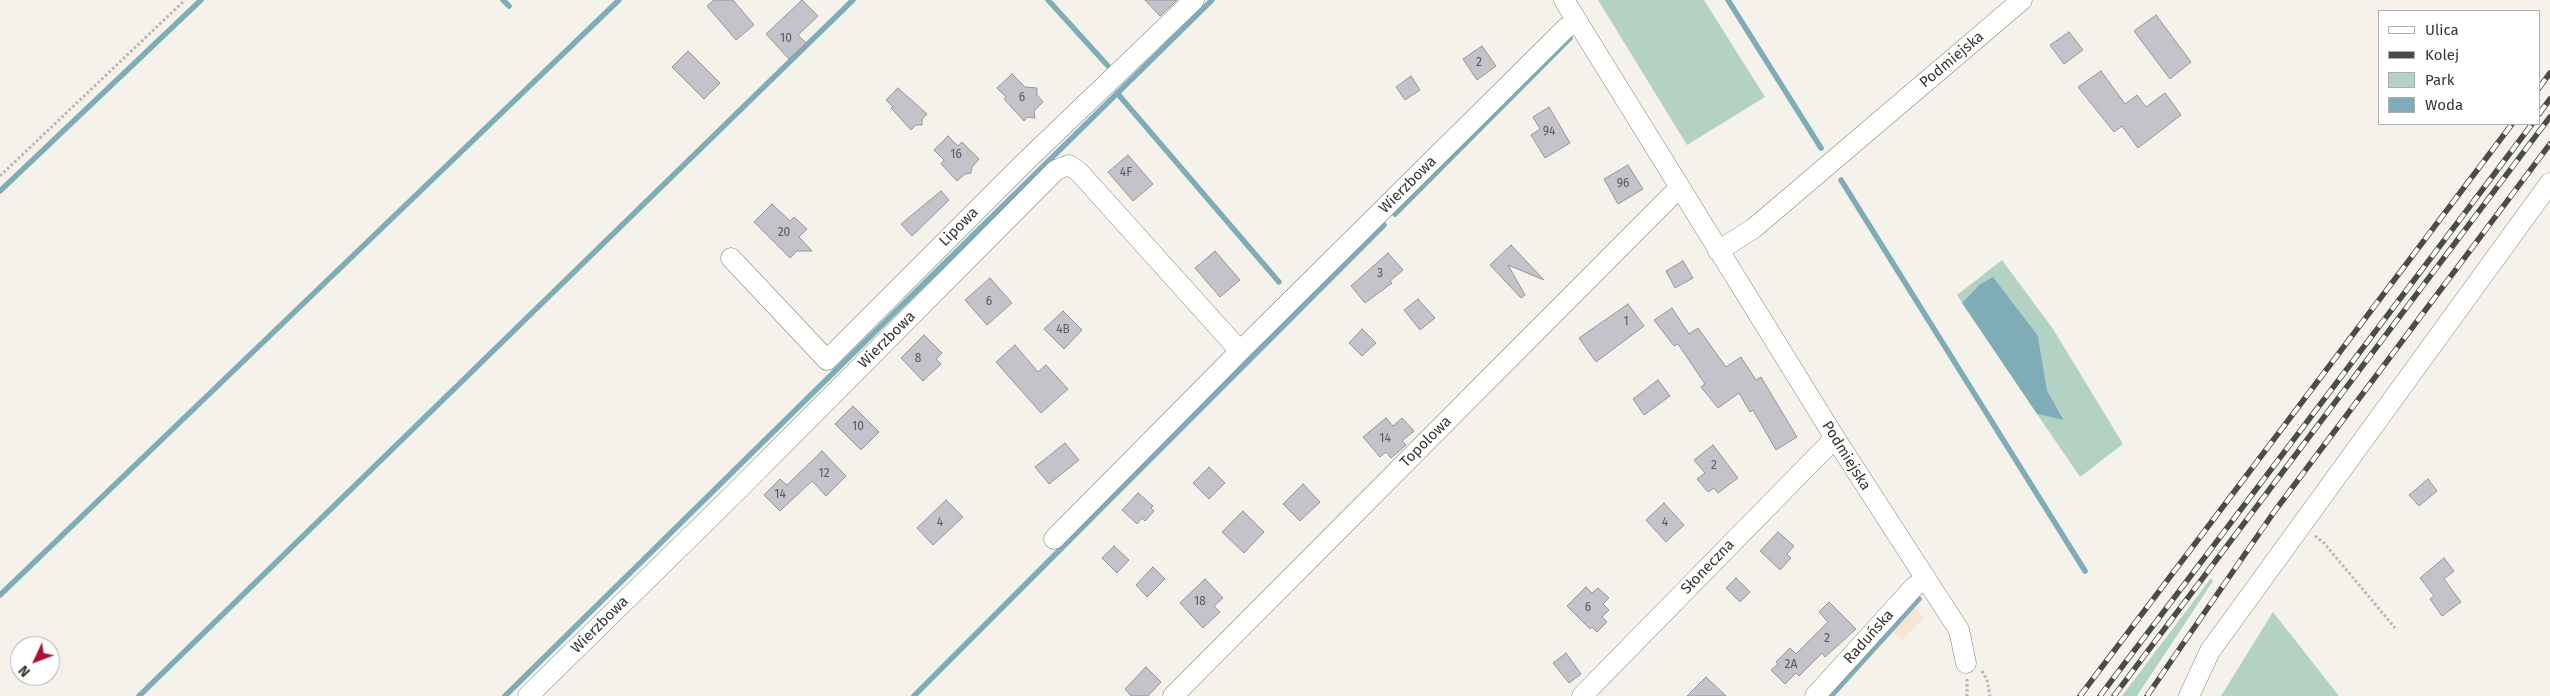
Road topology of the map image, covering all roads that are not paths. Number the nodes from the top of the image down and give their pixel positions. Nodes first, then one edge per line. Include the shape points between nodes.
1 (1194, 0) edge
2 (1564, 0) edge
3 (2022, 0) edge
4 (1577, 22) junction
5 (2550, 183) edge
6 (1679, 188) junction
7 (1718, 251) junction
8 (731, 258) dead end
9 (1240, 351) junction
10 (1835, 438) junction
11 (1054, 539) dead end
12 (1925, 579) junction
13 (1966, 663) dead end
14 (528, 696) edge
15 (1174, 696) edge
16 (1582, 696) edge
17 (1815, 696) edge
18 (2189, 696) edge

1 - 8 street, Lipowa via 1024,163 827,360
2 - 4 street, Podmiejska
3 - 7 street, Podmiejska via 1754,228
4 - 6 street, Podmiejska
4 - 9 street, Wierzbowa via 1566,28
5 - 18 street via 2210,651
6 - 7 street, Podmiejska
6 - 15 street, Topolowa
7 - 10 street, Podmiejska
9 - 11 street, Wierzbowa
9 - 14 street, Wierzbowa via 1079,172 1069,165 1056,170
10 - 12 street, Podmiejska
10 - 16 street, Słoneczna
12 - 13 street, Podmiejska via 1959,630
12 - 17 street, Raduńska via 1914,587

